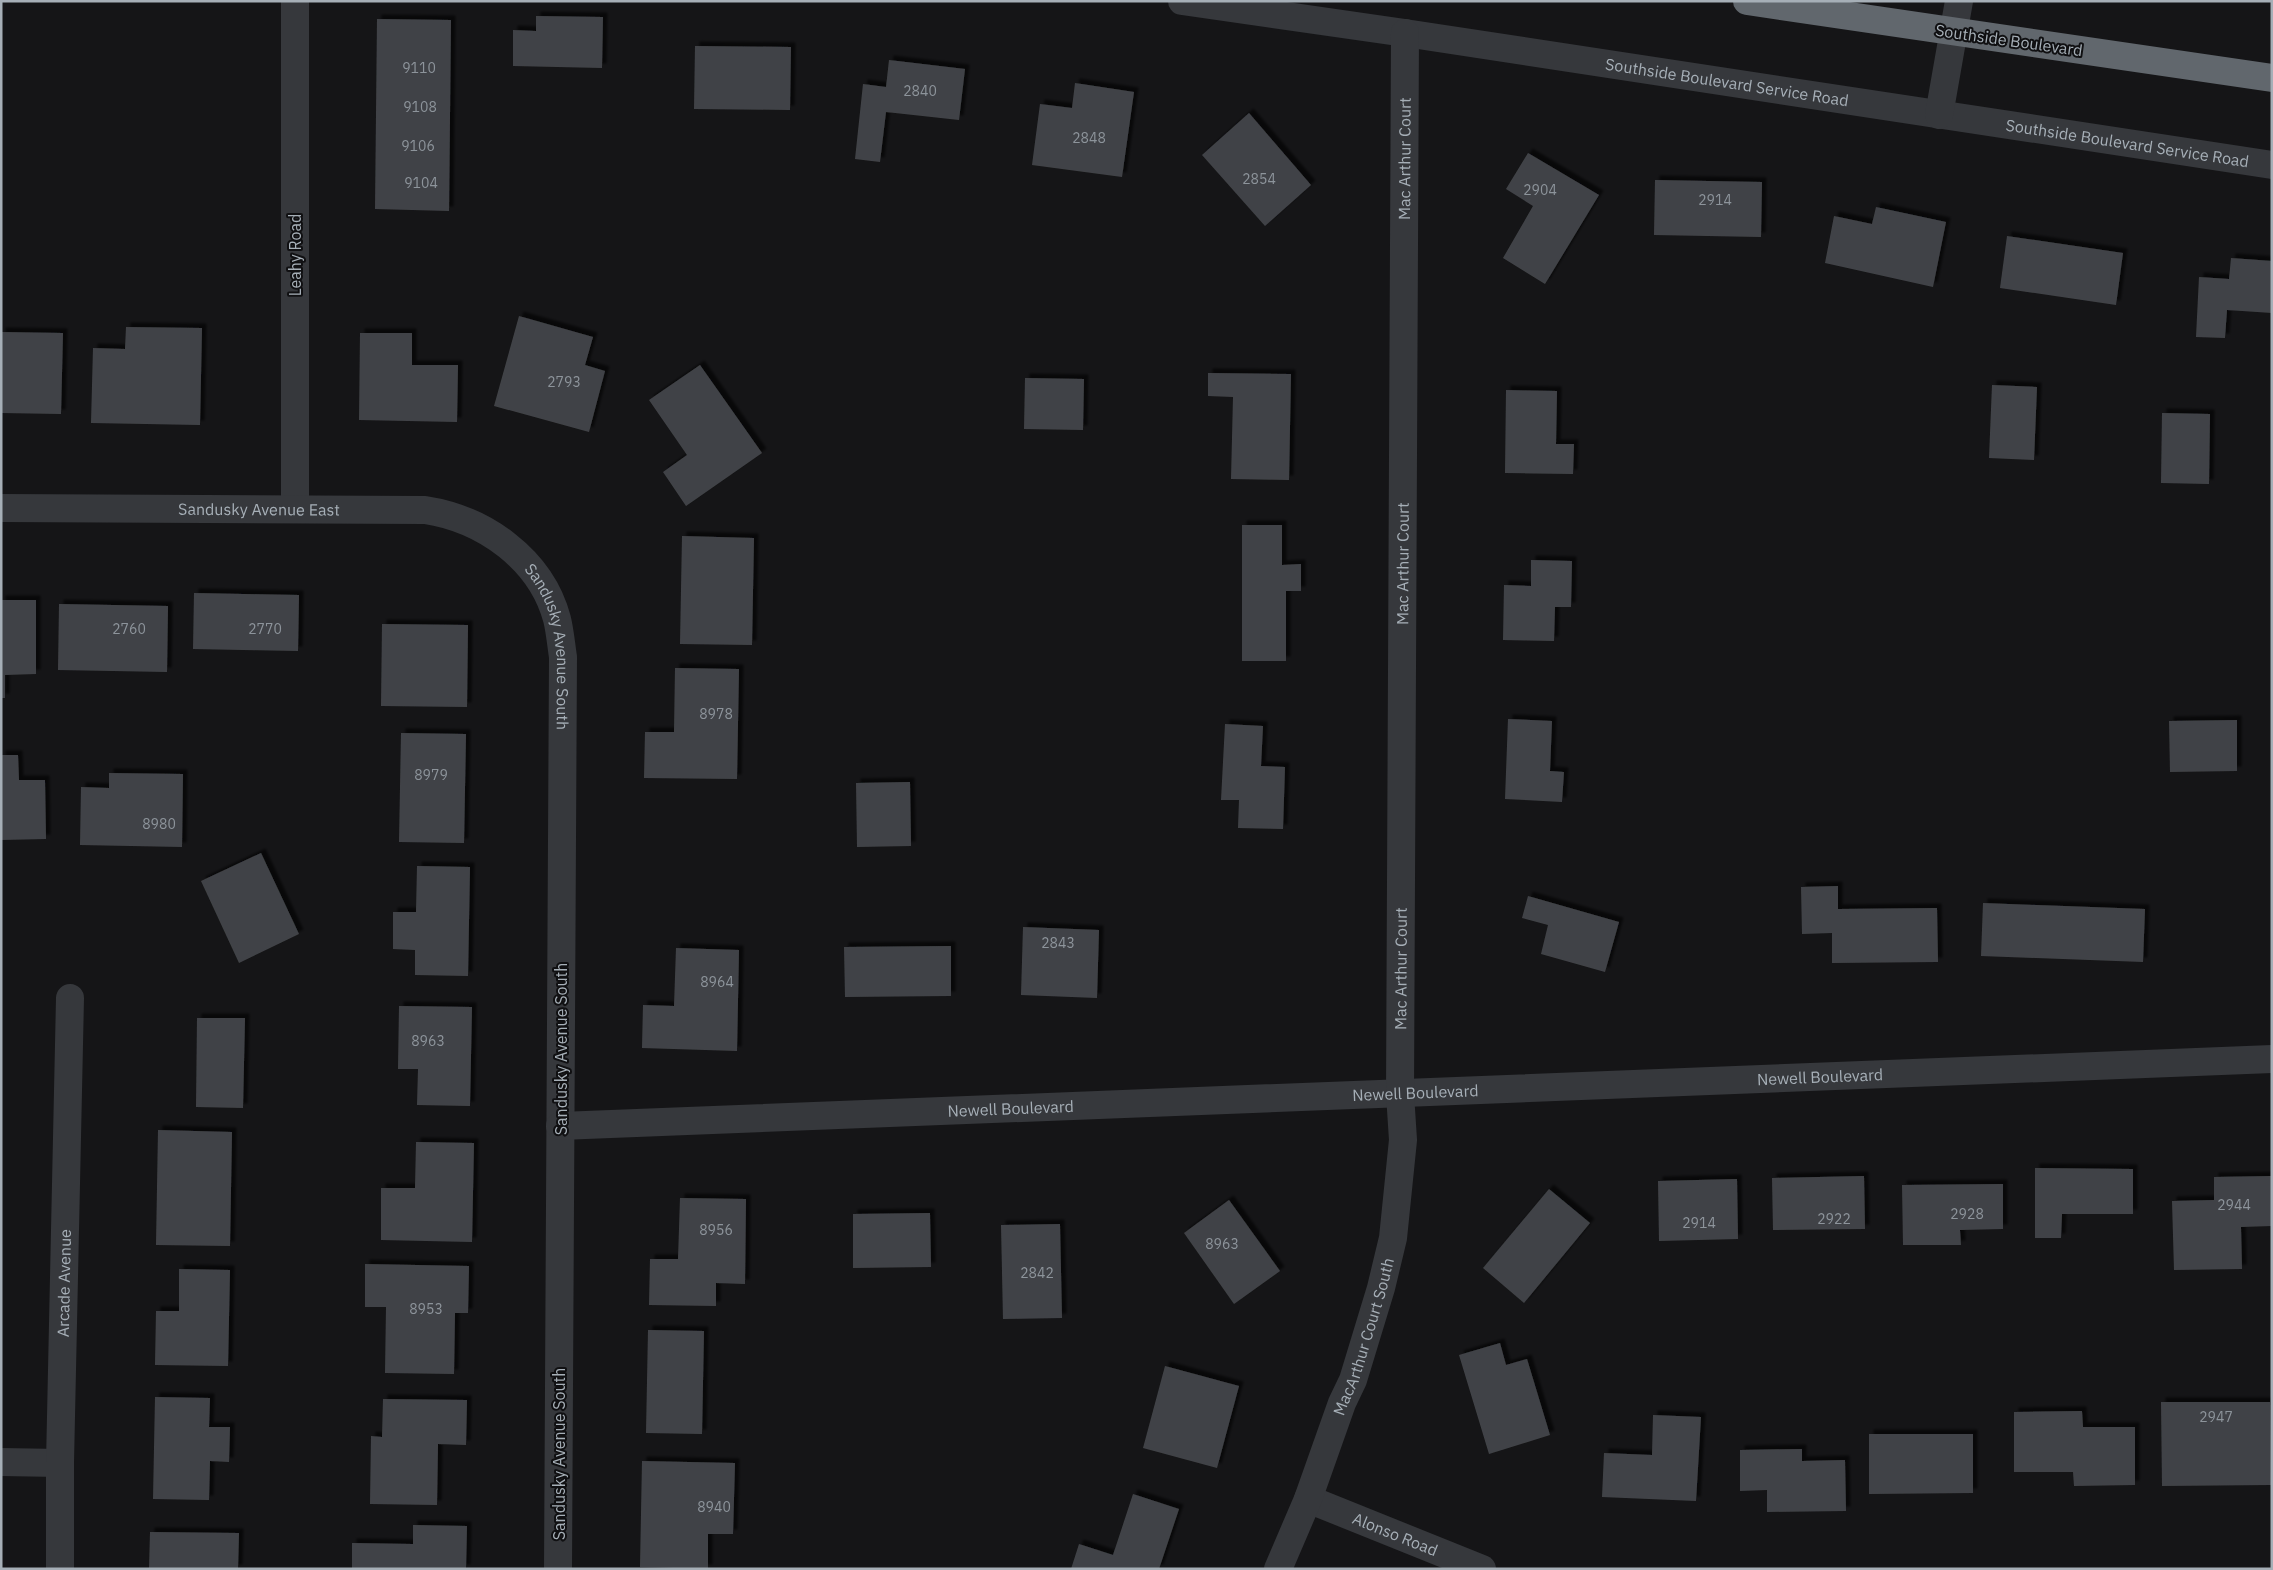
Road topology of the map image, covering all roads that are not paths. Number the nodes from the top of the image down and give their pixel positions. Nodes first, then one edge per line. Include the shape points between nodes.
1 (294, 1) edge
2 (1182, 1) edge
3 (1747, 1) edge
4 (1959, 1) edge
5 (1952, 32) junction
6 (1405, 33) junction
7 (2272, 78) edge
8 (1939, 115) junction
9 (2272, 165) edge
10 (1, 508) edge
11 (295, 508) junction
12 (508, 545) joint
13 (70, 998) dead end
14 (2272, 1059) edge
15 (1400, 1094) junction
16 (560, 1126) junction
17 (1, 1462) edge
18 (60, 1463) junction
19 (1308, 1499) junction
20 (60, 1569) edge
21 (558, 1569) edge
22 (1278, 1569) edge
23 (1482, 1569) edge

1 - 11 street, Leahy Road
2 - 6 street, Southside Boulevard Service Road
3 - 5 highway, Southside Boulevard
4 - 5 street
5 - 7 highway, Southside Boulevard
5 - 8 street
6 - 8 street, Southside Boulevard Service Road
6 - 15 street, Mac Arthur Court
8 - 9 street, Southside Boulevard Service Road
10 - 11 street, Sandusky Avenue East
11 - 12 street, Sandusky Avenue East via 450,513
12 - 16 street, Sandusky Avenue South via 543,588 557,618 563,657
13 - 18 street, Arcade Avenue
14 - 15 street, Newell Boulevard
15 - 16 street, Newell Boulevard
15 - 19 street, MacArthur Court South via 1403,1140 1393,1238 1382,1288 1353,1380
16 - 21 street, Sandusky Avenue South
17 - 18 street
18 - 20 street, Arcade Avenue
19 - 22 street, MacArthur Court South
19 - 23 street, Alonso Road

